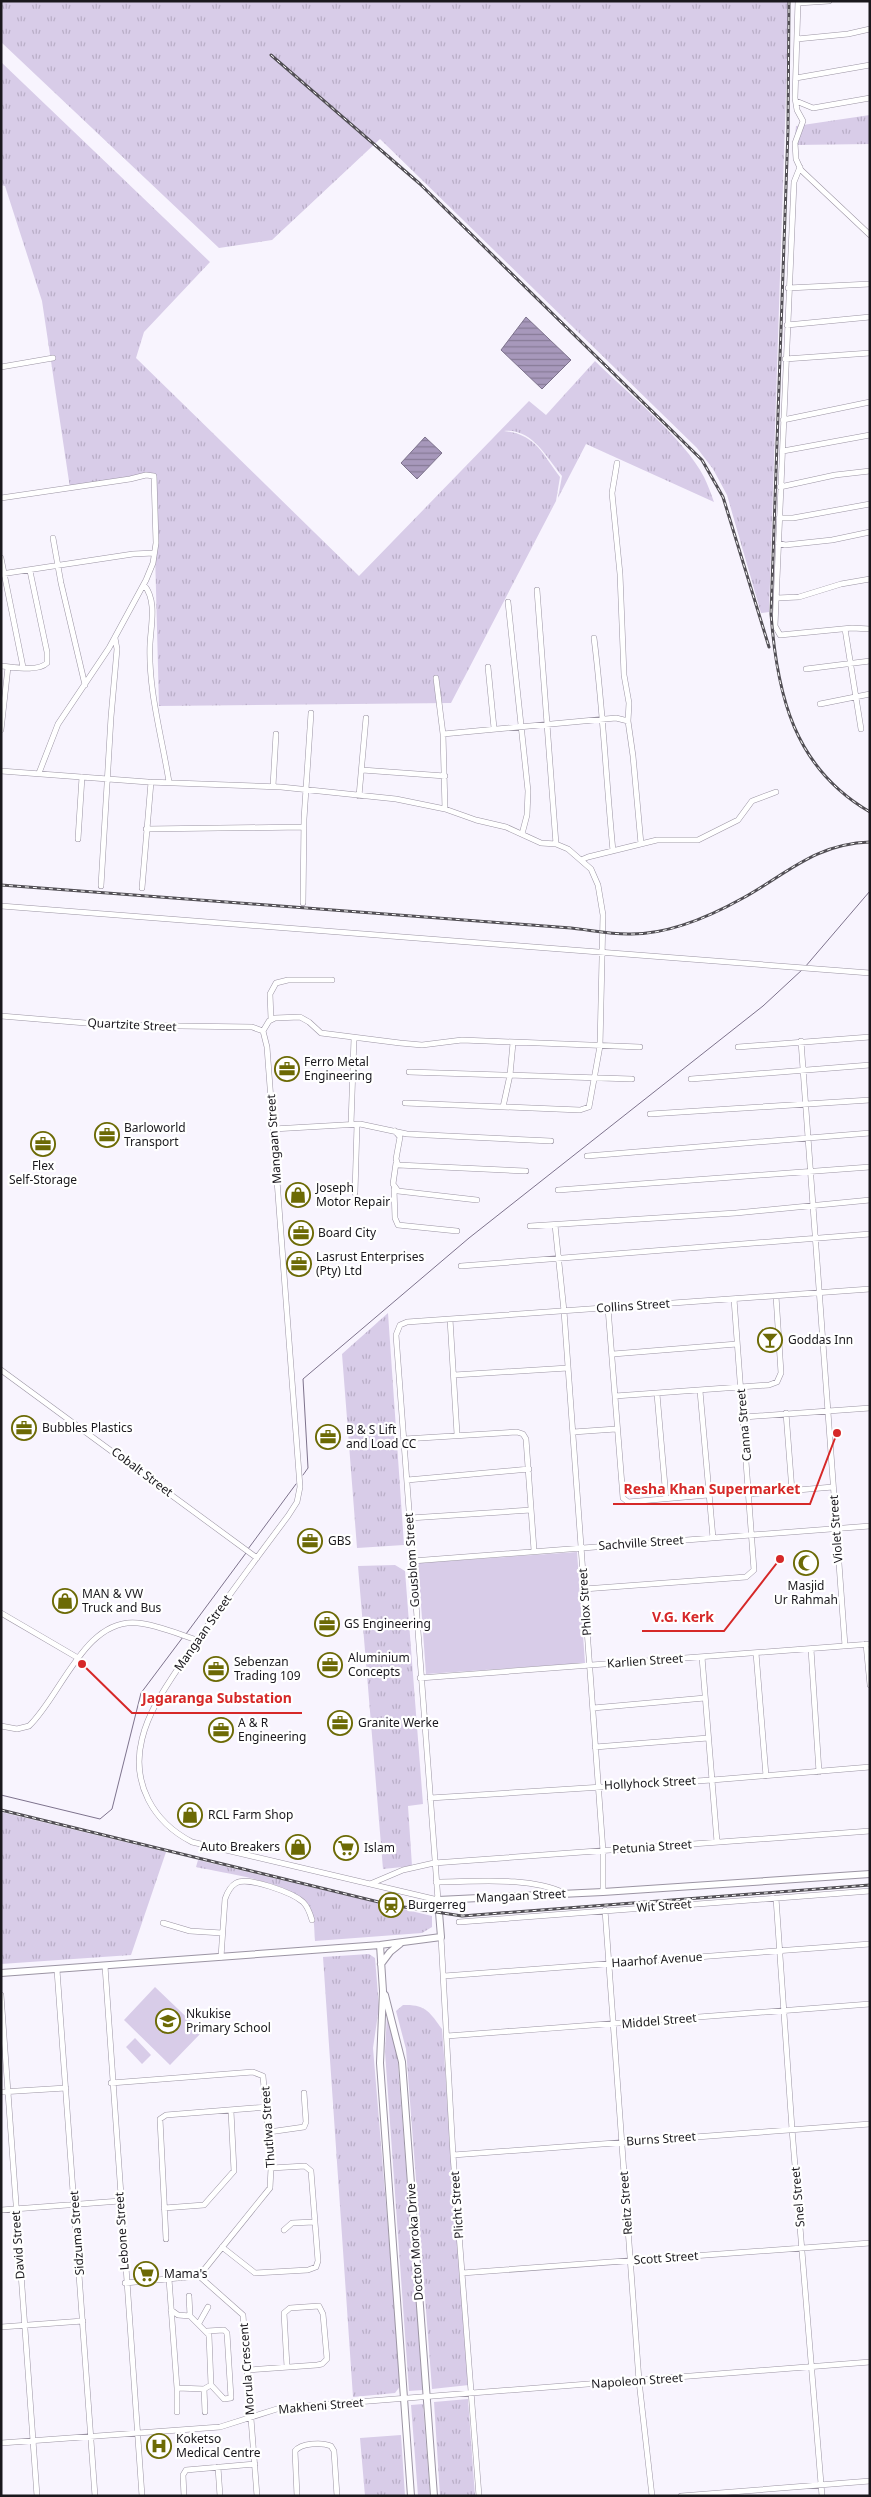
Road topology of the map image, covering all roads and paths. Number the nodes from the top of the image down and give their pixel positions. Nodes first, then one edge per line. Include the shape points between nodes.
1 (829, 1) edge
2 (798, 2) edge
3 (870, 29) edge
4 (797, 40) junction
5 (870, 65) edge
6 (796, 78) junction
7 (870, 98) edge
8 (796, 101) junction
9 (800, 167) junction
10 (870, 235) edge
11 (870, 284) edge
12 (788, 288) junction
13 (870, 317) edge
14 (787, 325) junction
15 (870, 354) edge
16 (53, 358) dead end
17 (786, 359) junction
18 (1, 367) edge
19 (870, 402) edge
20 (783, 420) junction
21 (870, 435) edge
22 (783, 451) junction
23 (617, 463) dead end
24 (870, 471) edge
25 (780, 487) junction
26 (1, 498) edge
27 (870, 504) edge
28 (779, 518) junction
29 (870, 532) edge
30 (53, 538) dead end
31 (778, 544) junction
32 (154, 553) junction
33 (1, 558) edge
34 (57, 566) junction
35 (30, 571) junction
36 (3, 573) edge
37 (870, 580) edge
38 (144, 584) junction
39 (538, 590) dead end
40 (776, 598) junction
41 (508, 602) dead end
42 (870, 628) edge
43 (845, 629) junction
44 (115, 638) junction
45 (594, 638) dead end
46 (870, 661) edge
47 (851, 663) junction
48 (1, 666) edge
49 (8, 666) junction
50 (23, 667) junction
51 (488, 667) dead end
52 (806, 669) dead end
53 (436, 678) dead end
54 (85, 685) junction
55 (870, 694) edge
56 (856, 696) junction
57 (820, 704) dead end
58 (311, 713) dead end
59 (366, 718) dead end
60 (601, 720) junction
61 (628, 721) junction
62 (547, 724) junction
63 (522, 726) junction
64 (494, 728) junction
65 (861, 729) dead end
66 (1, 730) edge
67 (276, 734) dead end
68 (443, 734) junction
69 (362, 770) junction
70 (1, 772) edge
71 (39, 773) junction
72 (445, 776) junction
73 (82, 777) junction
74 (109, 779) junction
75 (151, 782) junction
76 (169, 782) junction
77 (273, 786) junction
78 (307, 790) junction
79 (776, 792) dead end
80 (359, 796) junction
81 (445, 809) junction
82 (304, 827) junction
83 (146, 829) junction
84 (522, 834) junction
85 (78, 839) dead end
86 (556, 844) junction
87 (641, 844) junction
88 (613, 851) junction
89 (581, 860) junction
90 (102, 886) dead end
91 (142, 888) dead end
92 (303, 903) dead end
93 (1, 906) edge
94 (603, 952) junction
95 (870, 973) edge
96 (332, 980) dead end
97 (1, 1016) edge
98 (271, 1020) junction
99 (263, 1031) junction
100 (870, 1037) edge
101 (354, 1038) junction
102 (801, 1041) junction
103 (513, 1043) junction
104 (600, 1046) junction
105 (640, 1047) dead end
106 (738, 1047) dead end
107 (870, 1065) edge
108 (804, 1070) junction
109 (409, 1072) dead end
110 (510, 1075) junction
111 (595, 1079) junction
112 (632, 1079) dead end
113 (691, 1079) dead end
114 (870, 1100) edge
115 (405, 1103) dead end
116 (806, 1105) junction
117 (503, 1107) junction
118 (650, 1114) dead end
119 (354, 1124) junction
120 (273, 1129) junction
121 (395, 1130) junction
122 (870, 1132) edge
123 (808, 1137) junction
124 (551, 1141) dead end
125 (587, 1156) dead end
126 (396, 1163) junction
127 (870, 1167) edge
128 (526, 1171) dead end
129 (812, 1172) junction
130 (394, 1189) junction
131 (558, 1190) dead end
132 (355, 1193) dead end
133 (477, 1200) dead end
134 (870, 1200) edge
135 (814, 1204) junction
136 (555, 1225) junction
137 (530, 1226) dead end
138 (457, 1231) dead end
139 (870, 1234) edge
140 (817, 1239) junction
141 (559, 1260) junction
142 (461, 1266) dead end
143 (870, 1289) edge
144 (820, 1293) junction
145 (776, 1296) junction
146 (734, 1299) junction
147 (608, 1308) junction
148 (564, 1311) junction
149 (450, 1319) junction
150 (398, 1326) joint
151 (737, 1344) junction
152 (613, 1354) junction
153 (568, 1368) junction
154 (1, 1370) edge
155 (454, 1376) junction
156 (741, 1387) junction
157 (700, 1390) junction
158 (657, 1394) junction
159 (615, 1396) junction
160 (870, 1408) edge
161 (827, 1410) junction
162 (786, 1414) junction
163 (744, 1417) junction
164 (616, 1429) junction
165 (573, 1432) junction
166 (457, 1434) junction
167 (404, 1439) junction
168 (528, 1470) junction
169 (407, 1480) junction
170 (833, 1487) junction
171 (792, 1491) junction
172 (750, 1494) junction
173 (708, 1495) junction
174 (666, 1498) junction
175 (531, 1510) junction
176 (410, 1518) junction
177 (870, 1526) edge
178 (836, 1529) junction
179 (752, 1536) junction
180 (712, 1538) junction
181 (582, 1548) junction
182 (534, 1550) junction
183 (257, 1558) junction
184 (412, 1561) junction
185 (584, 1589) junction
186 (1, 1613) edge
187 (197, 1640) junction
188 (868, 1644) edge
189 (845, 1646) junction
190 (811, 1649) junction
191 (756, 1654) junction
192 (702, 1657) junction
193 (78, 1658) junction
194 (589, 1666) junction
195 (420, 1678) junction
196 (870, 1685) edge
197 (705, 1698) junction
198 (593, 1708) junction
199 (1, 1726) edge
200 (708, 1738) junction
201 (595, 1748) junction
202 (870, 1766) edge
203 (819, 1772) junction
204 (766, 1776) junction
205 (712, 1780) junction
206 (598, 1786) junction
207 (430, 1798) junction
208 (870, 1831) edge
209 (716, 1842) junction
210 (603, 1851) junction
211 (434, 1863) junction
212 (870, 1874) edge
213 (436, 1882) junction
214 (370, 1885) junction
215 (870, 1891) edge
216 (603, 1892) junction
217 (566, 1894) junction
218 (776, 1898) junction
219 (438, 1900) junction
220 (605, 1910) junction
221 (439, 1914) joint
222 (312, 1920) dead end
223 (459, 1922) dead end
224 (163, 1923) dead end
225 (222, 1932) junction
226 (440, 1937) junction
227 (402, 1943) junction
228 (870, 1944) edge
229 (380, 1945) junction
230 (779, 1951) junction
231 (221, 1957) junction
232 (609, 1964) junction
233 (381, 1965) junction
234 (105, 1966) junction
235 (57, 1970) junction
236 (1, 1973) edge
237 (444, 1976) junction
238 (384, 1991) junction
239 (1, 1995) edge
240 (870, 2004) edge
241 (784, 2011) junction
242 (614, 2024) junction
243 (447, 2036) junction
244 (111, 2084) junction
245 (66, 2088) junction
246 (1, 2092) edge
247 (8, 2092) junction
248 (304, 2093) dead end
249 (267, 2107) junction
250 (231, 2110) junction
251 (870, 2124) edge
252 (792, 2129) junction
253 (269, 2132) junction
254 (622, 2142) junction
255 (453, 2155) junction
256 (271, 2168) junction
257 (120, 2201) junction
258 (75, 2205) junction
259 (164, 2208) junction
260 (16, 2209) junction
261 (1, 2210) edge
262 (314, 2222) junction
263 (284, 2230) dead end
264 (166, 2239) dead end
265 (870, 2243) edge
266 (222, 2247) junction
267 (803, 2248) junction
268 (630, 2261) junction
269 (462, 2273) junction
270 (199, 2276) junction
271 (169, 2279) junction
272 (125, 2283) junction
273 (189, 2296) dead end
274 (208, 2307) dead end
275 (171, 2310) junction
276 (190, 2316) junction
277 (83, 2321) junction
278 (199, 2323) junction
279 (24, 2325) junction
280 (1, 2327) edge
281 (208, 2332) junction
282 (870, 2362) edge
283 (812, 2366) junction
284 (287, 2367) junction
285 (248, 2370) junction
286 (639, 2381) junction
287 (211, 2386) junction
288 (177, 2388) junction
289 (204, 2389) junction
290 (472, 2392) junction
291 (426, 2397) junction
292 (404, 2399) junction
293 (177, 2412) dead end
294 (205, 2412) dead end
295 (251, 2417) junction
296 (137, 2434) junction
297 (89, 2437) junction
298 (33, 2442) junction
299 (1, 2443) edge
300 (255, 2464) junction
301 (218, 2467) junction
302 (870, 2481) edge
303 (821, 2484) junction
304 (37, 2496) edge
305 (95, 2496) edge
306 (142, 2496) edge
307 (184, 2496) edge
308 (220, 2496) edge
309 (257, 2496) edge
310 (297, 2496) edge
311 (337, 2496) edge
312 (412, 2496) edge
313 (434, 2496) edge
314 (479, 2496) edge
315 (652, 2496) edge
316 (681, 2496) edge
317 (822, 2496) edge

1 - 2 street
2 - 4 street
3 - 4 street
4 - 6 street
5 - 6 street
6 - 8 street
7 - 8 street via 813,108
8 - 9 street via 803,121 795,143
9 - 10 street
9 - 12 street via 794,182
11 - 12 street
12 - 14 street
13 - 14 street
14 - 17 street
15 - 17 street
16 - 18 street
17 - 20 street
19 - 20 street
20 - 22 street
21 - 22 street
22 - 25 street
23 - 61 street via 612,493 620,574 624,675 630,703
24 - 25 street
25 - 28 street
26 - 32 street via 154,476
27 - 28 street
28 - 31 street
29 - 31 street via 832,540
30 - 34 street
31 - 40 street
32 - 34 street
32 - 38 street
33 - 36 street
34 - 35 street
34 - 54 street
35 - 36 street
35 - 50 street via 47,663
36 - 50 street
37 - 40 street via 841,584 800,598
38 - 44 street
38 - 76 street via 150,591 150,669
39 - 62 street
40 - 43 street via 775,626 780,635
41 - 63 street
42 - 43 street
43 - 47 street
44 - 54 street
44 - 74 street
45 - 60 street via 601,688
46 - 47 street
47 - 52 street
47 - 56 street
48 - 49 street
49 - 50 street
49 - 66 street
51 - 64 street
53 - 68 street
54 - 71 street via 58,724
55 - 56 street
56 - 57 street
56 - 65 street
58 - 78 street
59 - 69 street
60 - 61 street via 616,718
60 - 62 street
60 - 88 street
61 - 87 street
62 - 63 street
62 - 86 street
63 - 64 street
63 - 84 street via 528,791
64 - 68 street
67 - 77 street
68 - 72 street
69 - 72 street
69 - 80 street
70 - 71 street
71 - 73 street
72 - 81 street
73 - 74 street
73 - 85 street
74 - 75 street
74 - 90 street
75 - 76 street
75 - 83 street
76 - 77 street
77 - 78 street
78 - 80 street
78 - 82 street
79 - 87 street via 752,801 738,820 698,840 657,840
80 - 81 street via 396,799
81 - 84 street
82 - 83 street
82 - 92 street
83 - 91 street
84 - 86 street via 541,843
86 - 89 street
87 - 88 street
88 - 89 street
89 - 94 street via 591,869 598,885 603,915
93 - 94 street
94 - 95 street
94 - 104 street
96 - 98 street via 276,983 270,994
97 - 99 street, Quartzite Street via 110,1025 252,1027
98 - 99 street
98 - 101 street via 300,1017 321,1033
99 - 120 street, Mangaan Street
100 - 102 street
101 - 103 street via 422,1045 462,1040
101 - 119 street
102 - 106 street
102 - 108 street, Violet Street
103 - 104 street
103 - 110 street
104 - 105 street
104 - 111 street
107 - 108 street
108 - 113 street
108 - 116 street, Violet Street
109 - 110 street
110 - 111 street
110 - 117 street
111 - 112 street
111 - 117 street via 587,1109
114 - 116 street
115 - 117 street
116 - 118 street
116 - 123 street, Violet Street
119 - 120 street
119 - 121 street
119 - 132 street
120 - 183 street, Mangaan Street via 300,1487 288,1516
121 - 124 street via 407,1134
121 - 126 street via 400,1137
122 - 123 street
123 - 125 street
123 - 129 street, Violet Street
126 - 128 street
126 - 130 street
127 - 129 street
129 - 131 street
129 - 135 street, Violet Street
130 - 133 street
130 - 138 street via 394,1218 398,1225
134 - 135 street
135 - 136 street
135 - 140 street, Violet Street
136 - 137 street
136 - 141 street, Phlox Street
139 - 140 street
140 - 141 street
140 - 144 street, Violet Street
141 - 142 street
141 - 148 street, Phlox Street
143 - 144 street, Collins Street
144 - 145 street, Collins Street
144 - 161 street, Violet Street
145 - 146 street, Collins Street
145 - 156 street via 780,1378 774,1384
146 - 147 street, Collins Street
146 - 151 street, Canna Street
147 - 148 street, Collins Street
147 - 152 street
148 - 149 street, Collins Street
148 - 153 street, Phlox Street
149 - 150 street, Collins Street via 404,1322
149 - 155 street
150 - 167 street, Gousblom Street
151 - 152 street
151 - 156 street, Canna Street
152 - 159 street
153 - 155 street
153 - 165 street, Phlox Street
154 - 183 street, Cobalt Street
155 - 166 street
156 - 157 street
156 - 163 street, Canna Street
157 - 158 street
157 - 173 street
158 - 159 street
158 - 174 street
159 - 164 street
160 - 161 street
161 - 162 street
161 - 170 street, Violet Street
162 - 163 street
162 - 171 street
163 - 172 street, Canna Street
164 - 165 street
164 - 174 street via 625,1500
165 - 181 street, Phlox Street
166 - 167 street
166 - 168 street via 520,1432 526,1438
167 - 169 street, Gousblom Street
168 - 169 street
168 - 175 street
169 - 176 street, Gousblom Street
170 - 171 street
170 - 178 street, Violet Street
171 - 172 street
172 - 179 street, Canna Street
173 - 174 street
173 - 180 street
175 - 176 street
175 - 182 street
176 - 184 street, Gousblom Street
177 - 178 street, Sachville Street
178 - 179 street, Sachville Street
178 - 189 street, Violet Street
179 - 180 street, Sachville Street
179 - 185 street, Canna Street via 754,1570 746,1577
180 - 181 street, Sachville Street
181 - 182 street, Sachville Street
181 - 185 street, Phlox Street
182 - 184 street, Sachville Street
183 - 187 street, Mangaan Street
184 - 195 street, Gousblom Street
185 - 194 street, Phlox Street
186 - 193 street
187 - 193 street via 147,1624 124,1622 97,1636
187 - 214 street, Mangaan Street via 164,1690 142,1739 141,1783 153,1809 170,1829 192,1842
188 - 189 street, Karlien Street
188 - 196 street
189 - 190 street, Karlien Street
190 - 191 street, Karlien Street
190 - 203 street
191 - 192 street, Karlien Street
191 - 204 street
192 - 194 street, Karlien Street
192 - 197 street
193 - 199 street via 29,1726 17,1730
194 - 195 street, Karlien Street
194 - 198 street, Phlox Street
195 - 207 street, Gousblom Street
197 - 198 street
197 - 200 street
198 - 201 street, Phlox Street
200 - 201 street
200 - 205 street
201 - 206 street, Phlox Street
202 - 203 street, Hollyhock Street
203 - 204 street, Hollyhock Street
204 - 205 street, Hollyhock Street
205 - 206 street, Hollyhock Street
205 - 209 street
206 - 207 street, Hollyhock Street
206 - 210 street, Phlox Street
207 - 211 street, Gousblom Street
208 - 209 street, Petunia Street
209 - 210 street, Petunia Street
210 - 211 street, Petunia Street
210 - 216 street, Phlox Street
211 - 213 street, Gousblom Street
211 - 214 street, Petunia Street via 403,1870
212 - 216 street, Mangaan Street
213 - 217 street via 504,1882 546,1886
213 - 219 street, Gousblom Street
214 - 219 street, Mangaan Street
215 - 218 street, Wit Street
216 - 217 street, Mangaan Street
217 - 219 street, Mangaan Street
218 - 220 street, Wit Street
218 - 230 street, Snel Street
219 - 221 street, Gousblom Street
220 - 223 street, Wit Street
220 - 232 street, Reitz Street
221 - 226 street, Plicht Street
222 - 225 street via 306,1906 296,1897 242,1881 235,1883 227,1894
224 - 225 street via 190,1931
225 - 231 street
226 - 227 street
226 - 237 street, Plicht Street
227 - 229 street
227 - 233 street via 386,1956
228 - 230 street, Haarhof Avenue
229 - 231 street
229 - 233 street, Doctor Moroka Drive
230 - 232 street, Haarhof Avenue
230 - 241 street, Snel Street
231 - 234 street
232 - 237 street, Haarhof Avenue
232 - 242 street, Reitz Street
233 - 238 street, Doctor Moroka Drive
234 - 235 street
234 - 244 street, Lebone Street
235 - 236 street
235 - 245 street, Sidzuma Street
237 - 243 street, Plicht Street
238 - 291 street, Doctor Moroka Drive via 402,2062
238 - 292 street, Doctor Moroka Drive via 380,2063
239 - 247 street, David Street
240 - 241 street, Middel Street
241 - 242 street, Middel Street
241 - 252 street, Snel Street
242 - 243 street, Middel Street
242 - 254 street, Reitz Street
243 - 255 street, Plicht Street
244 - 249 street, Thutlwa Street via 258,2072 264,2079
244 - 257 street, Lebone Street
245 - 247 street
245 - 258 street, Sidzuma Street
246 - 247 street
247 - 260 street, David Street
248 - 253 street via 304,2127
249 - 250 street
249 - 253 street, Thutlwa Street
250 - 259 street via 234,2168 231,2177 204,2205
250 - 259 street via 166,2115 160,2119
251 - 252 street, Burns Street
252 - 254 street, Burns Street
252 - 267 street, Snel Street
253 - 256 street, Thutlwa Street
254 - 255 street, Burns Street
254 - 268 street, Reitz Street
255 - 269 street, Plicht Street
256 - 262 street via 305,2166 310,2169
256 - 266 street, Thutlwa Street via 270,2188
257 - 258 street
257 - 272 street, Lebone Street
258 - 260 street
258 - 277 street, Sidzuma Street
259 - 264 street
260 - 261 street
260 - 279 street, David Street
262 - 263 street via 292,2223
262 - 266 street via 318,2264 311,2269 255,2273
265 - 267 street, Scott Street
266 - 270 street, Thutlwa Street
267 - 268 street, Scott Street
267 - 283 street, Snel Street
268 - 269 street, Scott Street
268 - 286 street, Reitz Street
269 - 290 street, Plicht Street
270 - 271 street
270 - 285 street, Morula Crescent via 243,2315
271 - 272 street
271 - 275 street
272 - 296 street, Lebone Street
273 - 276 street
274 - 278 street
275 - 276 street via 178,2315
275 - 288 street
276 - 278 street
277 - 279 street
277 - 297 street, Sidzuma Street
278 - 281 street
279 - 280 street
279 - 298 street, David Street
281 - 287 street
281 - 287 street via 224,2330 228,2333 231,2399 224,2399
282 - 283 street, Napoleon Street
283 - 286 street, Napoleon Street
283 - 303 street, Snel Street
284 - 284 street via 322,2364 326,2359 323,2314 318,2306 286,2310
284 - 285 street
285 - 295 street, Morula Crescent
286 - 290 street, Napoleon Street
286 - 315 street, Reitz Street
287 - 289 street
288 - 289 street
288 - 293 street
289 - 294 street
290 - 291 street, Napoleon Street
290 - 314 street, Plicht Street
291 - 292 street, Napoleon Street
291 - 313 street, Doctor Moroka Drive
292 - 295 street, Makheni Street via 280,2408
292 - 312 street, Doctor Moroka Drive
295 - 296 street, Makheni Street via 220,2427
295 - 300 street, Morula Crescent
296 - 297 street, Makheni Street
296 - 306 street, Lebone Street
297 - 298 street, Makheni Street
297 - 305 street, Sidzuma Street
298 - 299 street, Makheni Street
298 - 304 street, David Street
300 - 301 street
300 - 309 street, Morula Crescent
301 - 307 street via 186,2470 182,2478
301 - 308 street
302 - 303 street
303 - 316 street
303 - 317 street, Snel Street
310 - 311 street via 295,2451 302,2446 325,2444 334,2451

